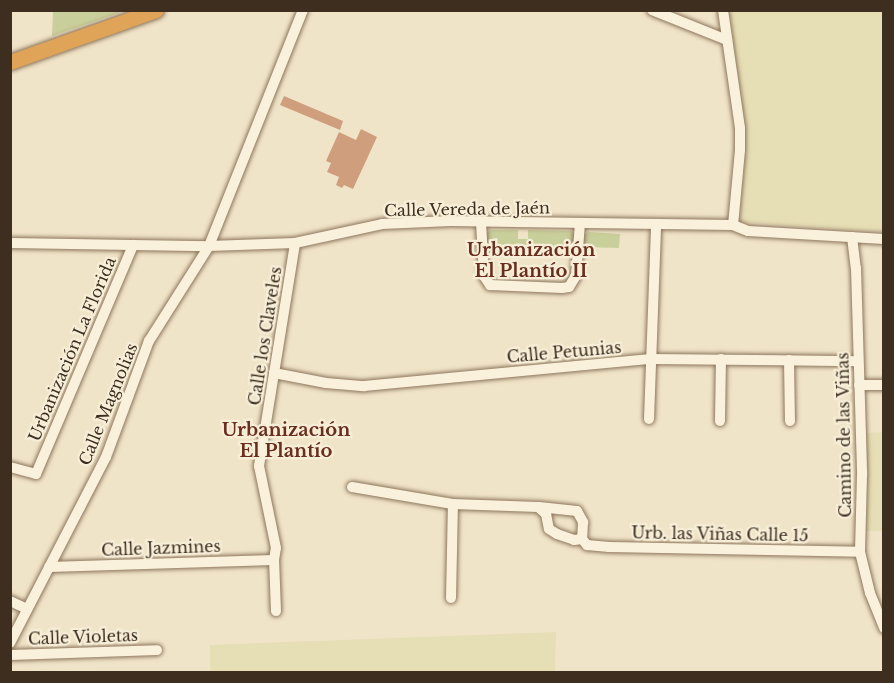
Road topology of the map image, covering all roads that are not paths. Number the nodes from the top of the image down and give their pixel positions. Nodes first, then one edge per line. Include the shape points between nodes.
1 (156, 10) edge
2 (303, 10) edge
3 (652, 10) edge
4 (723, 10) edge
5 (727, 40) junction
6 (10, 62) edge
7 (481, 222) junction
8 (579, 223) junction
9 (656, 224) junction
10 (732, 225) junction
11 (852, 237) junction
12 (884, 239) edge
13 (10, 243) edge
14 (295, 243) junction
15 (133, 245) junction
16 (209, 246) junction
17 (651, 359) junction
18 (720, 359) junction
19 (789, 360) junction
20 (858, 361) junction
21 (274, 372) junction
22 (858, 385) junction
23 (884, 385) edge
24 (649, 419) dead end
25 (720, 421) dead end
26 (790, 421) dead end
27 (10, 467) edge
28 (352, 487) dead end
29 (453, 504) junction
30 (538, 507) junction
31 (582, 539) junction
32 (860, 552) junction
33 (274, 560) junction
34 (49, 567) junction
35 (451, 598) dead end
36 (10, 601) edge
37 (27, 609) junction
38 (276, 611) dead end
39 (884, 628) edge
40 (10, 643) edge
41 (157, 650) dead end
42 (10, 655) edge

1 - 6 highway
2 - 16 street, Calle Magnolias
3 - 5 street
4 - 5 street
5 - 10 street via 740,128
7 - 8 street, Calle Vereda de Jaén
7 - 8 street via 484,276 490,285 562,288 569,287 576,276
7 - 14 street, Calle Vereda de Jaén via 382,224
8 - 9 street, Calle Vereda de Jaén
9 - 10 street, Calle Vereda de Jaén
9 - 17 street
10 - 11 street, Calle Vereda de Jaén via 748,231
11 - 12 street, Calle Vereda de Jaén
11 - 20 street, Camino de las Viñas
13 - 15 street, Calle Vereda de Jaén
14 - 16 street, Calle Vereda de Jaén
14 - 21 street, Calle los Claveles
15 - 16 street, Calle Vereda de Jaén
15 - 27 street, Urbanización La Florida via 36,474
16 - 34 street, Calle Magnolias via 150,341 106,457
17 - 18 street, Calle Petunias
17 - 21 street, Calle Petunias via 364,386
17 - 24 street
18 - 19 street, Calle Petunias
18 - 25 street
19 - 20 street, Calle Petunias
19 - 26 street
20 - 22 street, Camino de las Viñas
21 - 33 street, Calle los Claveles via 260,466 276,548
22 - 23 street
22 - 32 street, Camino de las Viñas
28 - 29 street
29 - 30 street
29 - 35 street
30 - 31 street, Urb. las Viñas Calle 15 via 546,514 549,529
30 - 31 street via 577,511 583,522
31 - 32 street, Urb. las Viñas Calle 15 via 587,544 609,547
32 - 39 street, Camino de las Viñas
33 - 34 street, Calle Jazmines
33 - 38 street, Calle los Claveles
34 - 37 street, Calle Magnolias
36 - 37 street
37 - 40 street, Calle Magnolias
41 - 42 street, Calle Violetas

